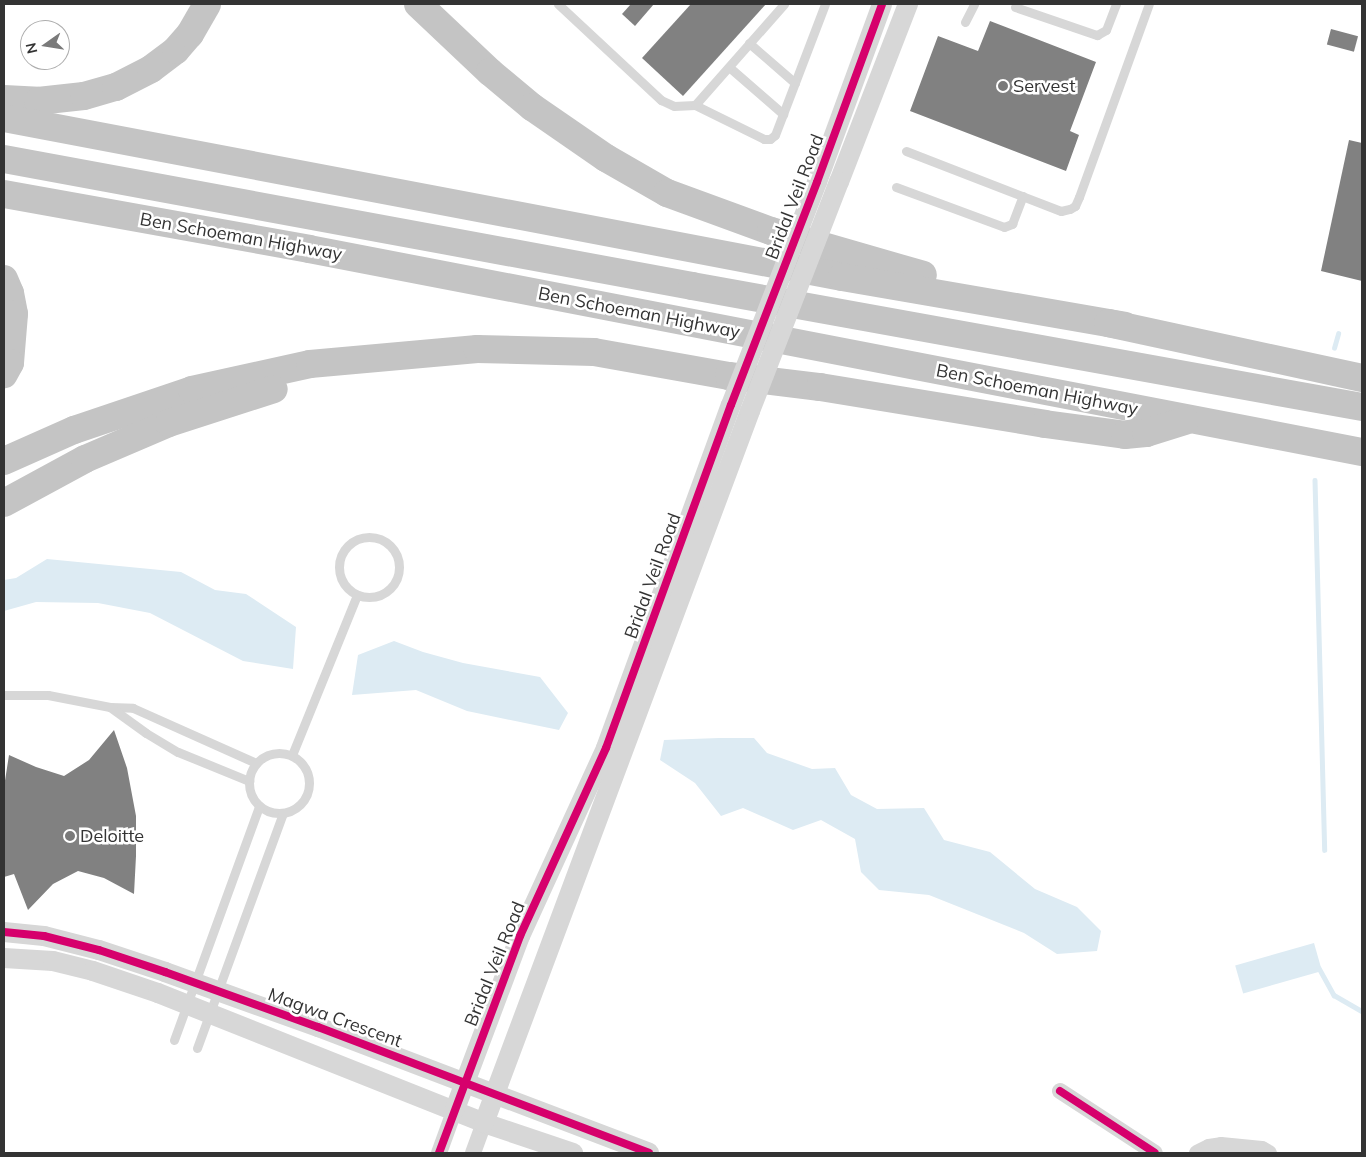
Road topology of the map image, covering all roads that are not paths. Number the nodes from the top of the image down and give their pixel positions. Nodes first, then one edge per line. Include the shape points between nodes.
1 (207, 4) edge
2 (418, 4) edge
3 (433, 4) edge
4 (558, 4) edge
5 (784, 4) edge
6 (825, 4) edge
7 (882, 4) edge
8 (974, 4) edge
9 (1116, 4) edge
10 (1149, 4) edge
11 (1015, 7) dead end
12 (906, 9) edge
13 (965, 22) dead end
14 (750, 43) junction
15 (729, 67) junction
16 (490, 72) junction
17 (795, 83) junction
18 (4, 100) edge
19 (695, 105) junction
20 (783, 114) junction
21 (4, 118) edge
22 (906, 151) dead end
23 (4, 159) edge
24 (896, 186) dead end
25 (4, 194) edge
26 (1023, 196) junction
27 (4, 280) edge
28 (1125, 326) junction
29 (391, 357) junction
30 (4, 374) edge
31 (1362, 378) edge
32 (1362, 407) edge
33 (740, 408) junction
34 (1189, 420) junction
35 (1362, 452) edge
36 (4, 461) edge
37 (4, 503) edge
38 (357, 596) junction
39 (4, 695) edge
40 (110, 707) junction
41 (292, 755) junction
42 (256, 763) junction
43 (249, 781) junction
44 (259, 807) junction
45 (283, 813) junction
46 (4, 932) edge
47 (4, 958) edge
48 (195, 984) junction
49 (218, 992) junction
50 (187, 1005) junction
51 (209, 1014) junction
52 (174, 1040) dead end
53 (196, 1048) dead end
54 (464, 1082) junction
55 (1060, 1091) dead end
56 (496, 1095) junction
57 (455, 1109) junction
58 (484, 1122) junction
59 (439, 1153) edge
60 (473, 1153) edge
61 (573, 1153) edge
62 (649, 1153) edge
63 (1155, 1153) edge
64 (1197, 1153) edge
65 (1268, 1153) edge

1 - 18 highway via 190,34 176,50 151,69 116,87 84,96 38,101
2 - 16 highway
3 - 16 highway
4 - 19 lane via 660,100 674,106
5 - 14 lane
6 - 17 lane
7 - 33 street, Bridal Veil Road, bridge
8 - 13 lane
9 - 11 lane via 1106,30 1097,35
10 - 26 lane via 1075,206 1061,211
12 - 33 street, Bridal Veil Road, bridge via 839,182
14 - 15 lane
14 - 17 lane
15 - 19 lane
15 - 20 lane
16 - 28 highway via 532,107 606,158 667,193 771,231 866,259 1047,309
17 - 20 lane
19 - 20 lane via 764,139 775,135
21 - 28 highway via 842,277
22 - 26 lane
23 - 32 highway, Ben Schoeman Highway
24 - 26 lane via 1007,228 1012,224
25 - 34 highway, Ben Schoeman Highway via 309,249
27 - 30 highway via 14,314 10,363
28 - 31 highway
29 - 34 highway via 477,349 594,352 729,376 1125,434 1146,433
29 - 36 highway via 310,364 192,390 74,430
29 - 37 highway via 262,392 169,422 85,459
33 - 54 street, Bridal Veil Road via 606,748 520,936
33 - 56 street, Bridal Veil Road
34 - 35 highway, Ben Schoeman Highway
38 - 38 lane via 349,591 339,574 340,555 353,541 362,537 381,539 390,545 399,564 394,584 378,596
38 - 41 lane
39 - 40 lane via 48,695
40 - 42 lane via 128,707 144,712
40 - 43 lane via 178,752
41 - 42 lane via 272,753
41 - 45 lane via 307,770 309,790 298,808
42 - 43 lane
43 - 44 lane via 249,790
44 - 45 lane via 268,812
44 - 48 lane
45 - 49 lane
46 - 48 street, Magwa Crescent via 44,936 99,950
47 - 50 street via 53,961 85,969
48 - 49 street, Magwa Crescent
48 - 50 lane
49 - 51 lane
49 - 54 street, Magwa Crescent
50 - 51 street
50 - 52 lane
51 - 53 lane
51 - 57 street
54 - 56 street, Magwa Crescent
54 - 57 street, Bridal Veil Road
55 - 63 street
56 - 58 street, Bridal Veil Road
56 - 62 street, Magwa Crescent
57 - 58 street
57 - 59 street, Bridal Veil Road
58 - 60 street, Bridal Veil Road
58 - 61 street
64 - 65 street via 1209,1146 1221,1145 1262,1149

